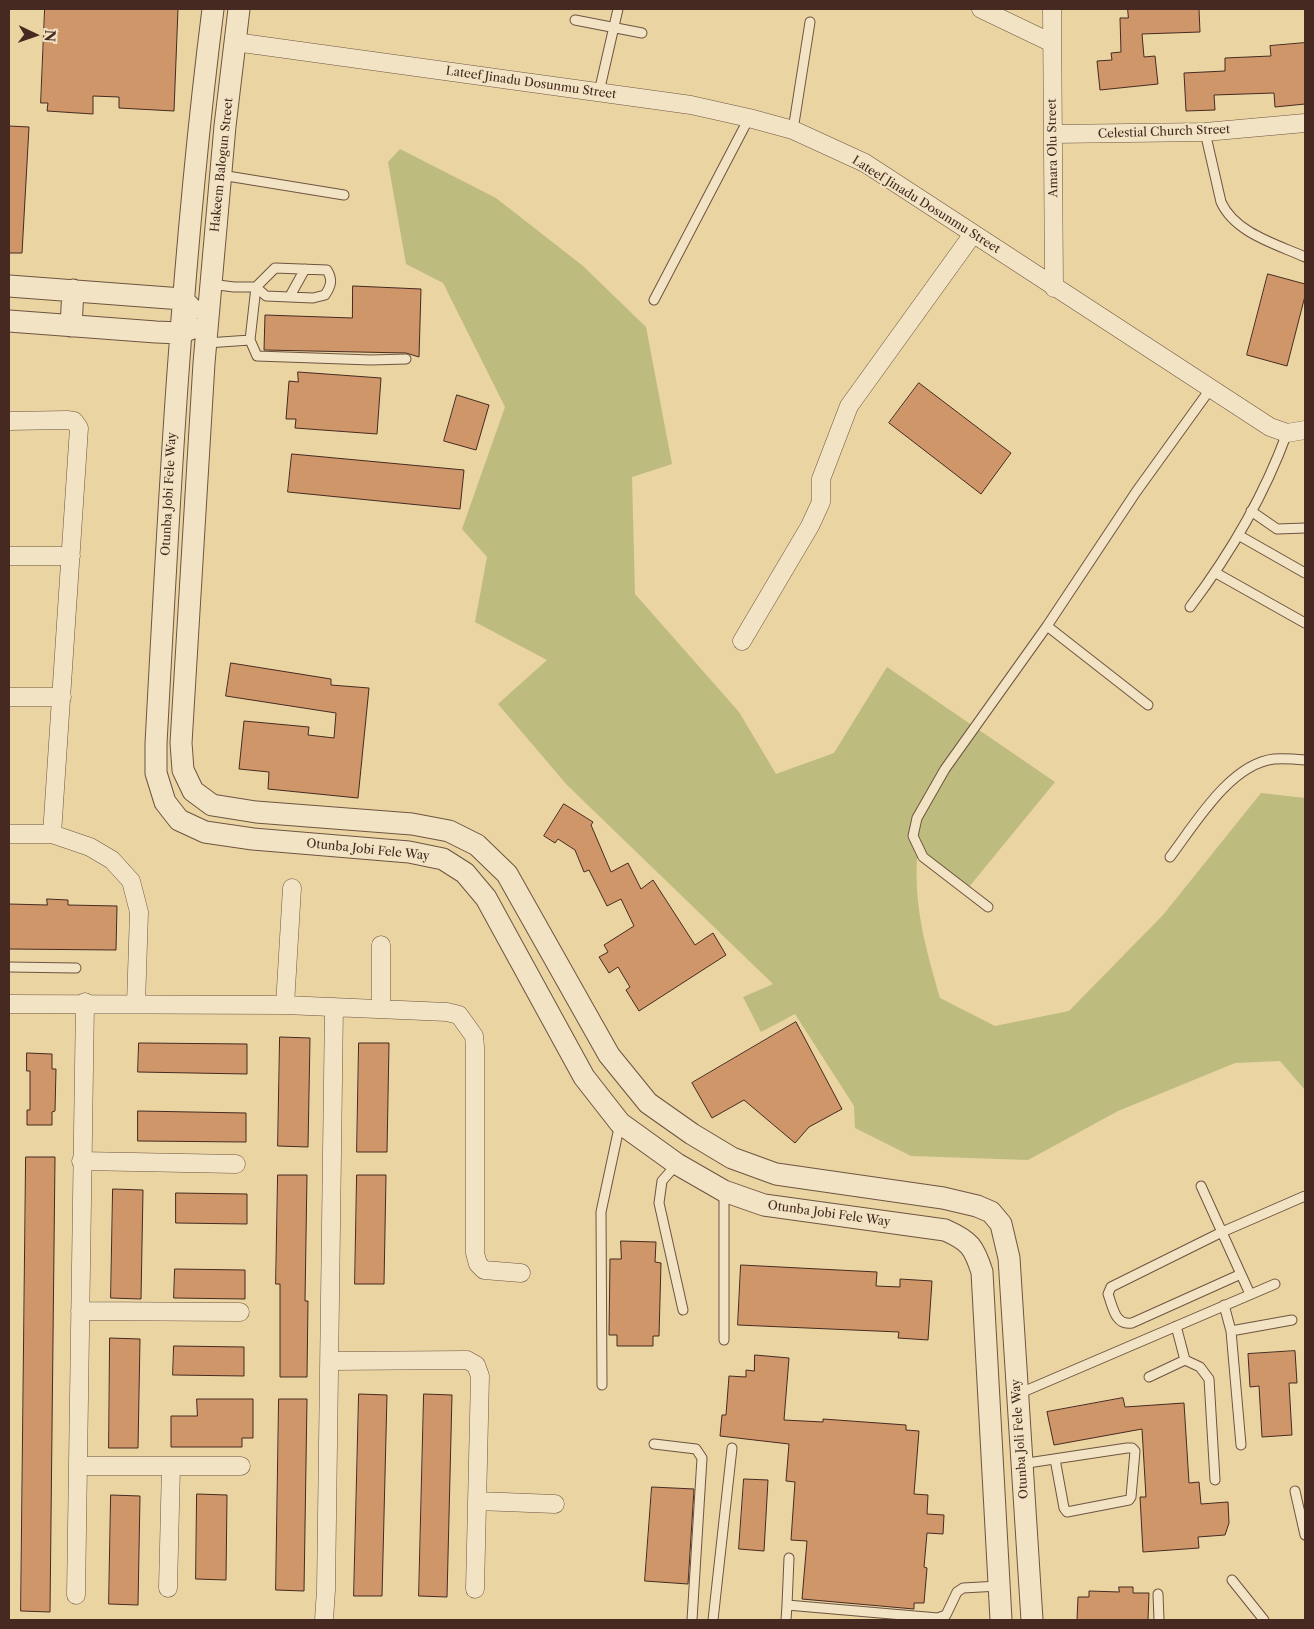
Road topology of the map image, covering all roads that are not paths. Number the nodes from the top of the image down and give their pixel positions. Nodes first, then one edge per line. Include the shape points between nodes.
1 (213, 9) edge
2 (239, 9) edge
3 (618, 9) edge
4 (981, 9) edge
5 (1052, 9) edge
6 (575, 20) dead end
7 (810, 22) dead end
8 (613, 28) junction
9 (642, 33) dead end
10 (235, 42) junction
11 (1052, 43) junction
12 (599, 92) junction
13 (749, 118) junction
14 (1305, 123) edge
15 (792, 130) junction
16 (1205, 132) junction
17 (1053, 134) junction
18 (220, 175) junction
19 (344, 195) dead end
20 (973, 234) junction
21 (1305, 257) edge
22 (305, 269) junction
23 (210, 284) junction
24 (9, 286) edge
25 (256, 286) junction
26 (1054, 288) junction
27 (73, 290) junction
28 (290, 296) junction
29 (182, 299) junction
30 (654, 300) dead end
31 (9, 321) edge
32 (71, 326) junction
33 (180, 332) junction
34 (207, 333) junction
35 (250, 340) junction
36 (406, 359) dead end
37 (1212, 388) junction
38 (9, 421) edge
39 (1305, 430) edge
40 (1287, 433) junction
41 (1251, 511) junction
42 (1305, 528) edge
43 (1240, 536) junction
44 (9, 556) edge
45 (71, 556) junction
46 (1216, 573) junction
47 (1305, 573) edge
48 (1190, 607) dead end
49 (1305, 623) edge
50 (1047, 626) junction
51 (742, 640) dead end
52 (9, 697) edge
53 (62, 697) junction
54 (1148, 705) dead end
55 (1305, 760) edge
56 (353, 820) junction
57 (9, 834) edge
58 (52, 834) junction
59 (351, 848) junction
60 (1170, 857) dead end
61 (292, 888) dead end
62 (988, 907) dead end
63 (381, 945) dead end
64 (9, 967) edge
65 (76, 968) dead end
66 (85, 1002) junction
67 (9, 1004) edge
68 (136, 1004) junction
69 (285, 1005) junction
70 (334, 1007) junction
71 (381, 1009) junction
72 (620, 1123) junction
73 (81, 1161) junction
74 (236, 1164) dead end
75 (676, 1164) junction
76 (1201, 1186) dead end
77 (724, 1191) junction
78 (1305, 1196) edge
79 (1222, 1232) junction
80 (521, 1273) dead end
81 (1240, 1274) junction
82 (1275, 1284) dead end
83 (1250, 1294) junction
84 (1224, 1305) junction
85 (683, 1310) dead end
86 (80, 1311) junction
87 (240, 1312) dead end
88 (1292, 1320) dead end
89 (1176, 1326) junction
90 (1231, 1331) junction
91 (724, 1340) dead end
92 (1185, 1360) junction
93 (330, 1361) junction
94 (1149, 1376) dead end
95 (602, 1385) dead end
96 (1017, 1394) junction
97 (654, 1444) dead end
98 (1241, 1445) dead end
99 (732, 1448) dead end
100 (1055, 1458) junction
101 (78, 1466) junction
102 (171, 1466) junction
103 (241, 1466) dead end
104 (1022, 1469) junction
105 (993, 1480) junction
106 (1215, 1480) dead end
107 (1295, 1491) dead end
108 (478, 1501) junction
109 (555, 1504) dead end
110 (1305, 1535) edge
111 (789, 1558) dead end
112 (1232, 1580) dead end
113 (999, 1586) junction
114 (168, 1588) dead end
115 (475, 1589) dead end
116 (1158, 1594) dead end
117 (76, 1595) dead end
118 (787, 1605) junction
119 (324, 1620) edge
120 (692, 1620) edge
121 (712, 1620) edge
122 (786, 1620) edge
123 (1001, 1620) edge
124 (1032, 1620) edge
125 (1160, 1620) edge
126 (1264, 1620) edge

1 - 29 street via 199,114
2 - 10 street, Hakeem Balogun Street
3 - 8 lane
4 - 11 street
5 - 11 street, Amara Olu Street
6 - 8 lane
7 - 15 lane
8 - 9 lane
8 - 12 lane
10 - 12 street, Lateef Jinadu Dosunmu Street
10 - 18 street, Hakeem Balogun Street
11 - 17 street, Amara Olu Street
12 - 13 street, Lateef Jinadu Dosunmu Street via 691,105
13 - 15 street, Lateef Jinadu Dosunmu Street
13 - 30 lane
14 - 16 street, Celestial Church Street
15 - 20 street, Lateef Jinadu Dosunmu Street via 866,164
16 - 17 street, Celestial Church Street
16 - 21 lane via 1226,213 1248,231
17 - 26 street, Amara Olu Street
18 - 19 lane
18 - 23 street, Hakeem Balogun Street
20 - 26 street, Lateef Jinadu Dosunmu Street
20 - 51 street via 849,406 821,479 821,502
22 - 25 lane via 275,268
22 - 28 lane
22 - 28 lane via 326,270 331,276 331,287 325,295 313,298
23 - 25 lane
23 - 34 street, Hakeem Balogun Street
24 - 27 street
25 - 28 lane via 266,296
25 - 35 lane
26 - 37 street, Lateef Jinadu Dosunmu Street
27 - 29 street
27 - 32 street
29 - 33 street, Otunba Jobi Fele Way
29 - 34 street
31 - 32 street
32 - 33 street
33 - 34 street
33 - 59 street, Otunba Jobi Fele Way via 156,744 156,773 165,802 179,820 205,832
34 - 35 lane
34 - 56 street via 181,743 184,770 193,791 212,804 256,812
35 - 36 lane via 256,356
37 - 40 street, Lateef Jinadu Dosunmu Street via 1270,426
37 - 50 lane via 1136,492
38 - 45 street via 67,420 74,421 79,428
39 - 40 street
40 - 41 lane via 1276,463
41 - 42 lane via 1277,529
41 - 43 lane
43 - 46 lane
43 - 47 lane
44 - 45 street
45 - 53 street
46 - 48 lane
46 - 49 lane
50 - 54 lane
50 - 62 lane via 945,769 915,827 914,836 923,856
52 - 53 street
53 - 58 street
55 - 60 lane via 1274,759 1242,770
56 - 59 street
56 - 96 street, Otunba Joli Fele Way via 412,824 449,831 483,851 507,874 609,1055 648,1103 692,1134 732,1158 776,1174 943,1198 991,1212 1001,1224 1009,1258
57 - 58 street
58 - 68 street via 112,860 131,881 139,912
59 - 72 street, Otunba Jobi Fele Way via 443,858 465,873 486,898 584,1077
61 - 69 street
63 - 71 street
64 - 65 lane
66 - 67 street
66 - 68 street
66 - 73 street
68 - 69 street
69 - 70 street
70 - 71 street
70 - 93 street
71 - 80 street via 459,1015 474,1036 476,1258 484,1270
72 - 75 street, Otunba Jobi Fele Way
72 - 95 lane via 600,1212
73 - 74 street
73 - 86 street
75 - 77 street, Otunba Jobi Fele Way
75 - 85 lane via 662,1181 659,1203
76 - 79 lane
77 - 91 lane
77 - 105 street, Otunba Jobi Fele Way via 764,1205 945,1230 965,1239 975,1250 982,1272
78 - 79 lane
79 - 81 lane
79 - 81 lane via 1111,1287 1108,1294 1120,1322 1132,1323
81 - 83 lane
82 - 83 lane
83 - 84 lane
84 - 89 lane
84 - 90 lane
86 - 87 street
86 - 101 street
88 - 90 lane
89 - 92 lane
89 - 96 lane
90 - 98 lane
92 - 94 lane
92 - 106 lane via 1200,1367 1209,1379
93 - 108 street via 467,1360 476,1365 480,1376
93 - 119 street
96 - 104 street, Otunba Joli Fele Way
97 - 120 lane via 696,1449 702,1458
99 - 121 lane
100 - 100 lane via 1067,1512 1132,1497 1135,1451 1132,1448
100 - 104 lane
101 - 102 street
101 - 117 street
102 - 103 street
102 - 114 street
104 - 105 street
104 - 124 street, Otunba Joli Fele Way
105 - 113 street
107 - 110 lane
108 - 109 street
108 - 115 street
111 - 118 lane
112 - 126 lane
113 - 118 lane via 963,1588 957,1592 946,1614 938,1618
113 - 123 street
116 - 125 lane
118 - 122 lane

